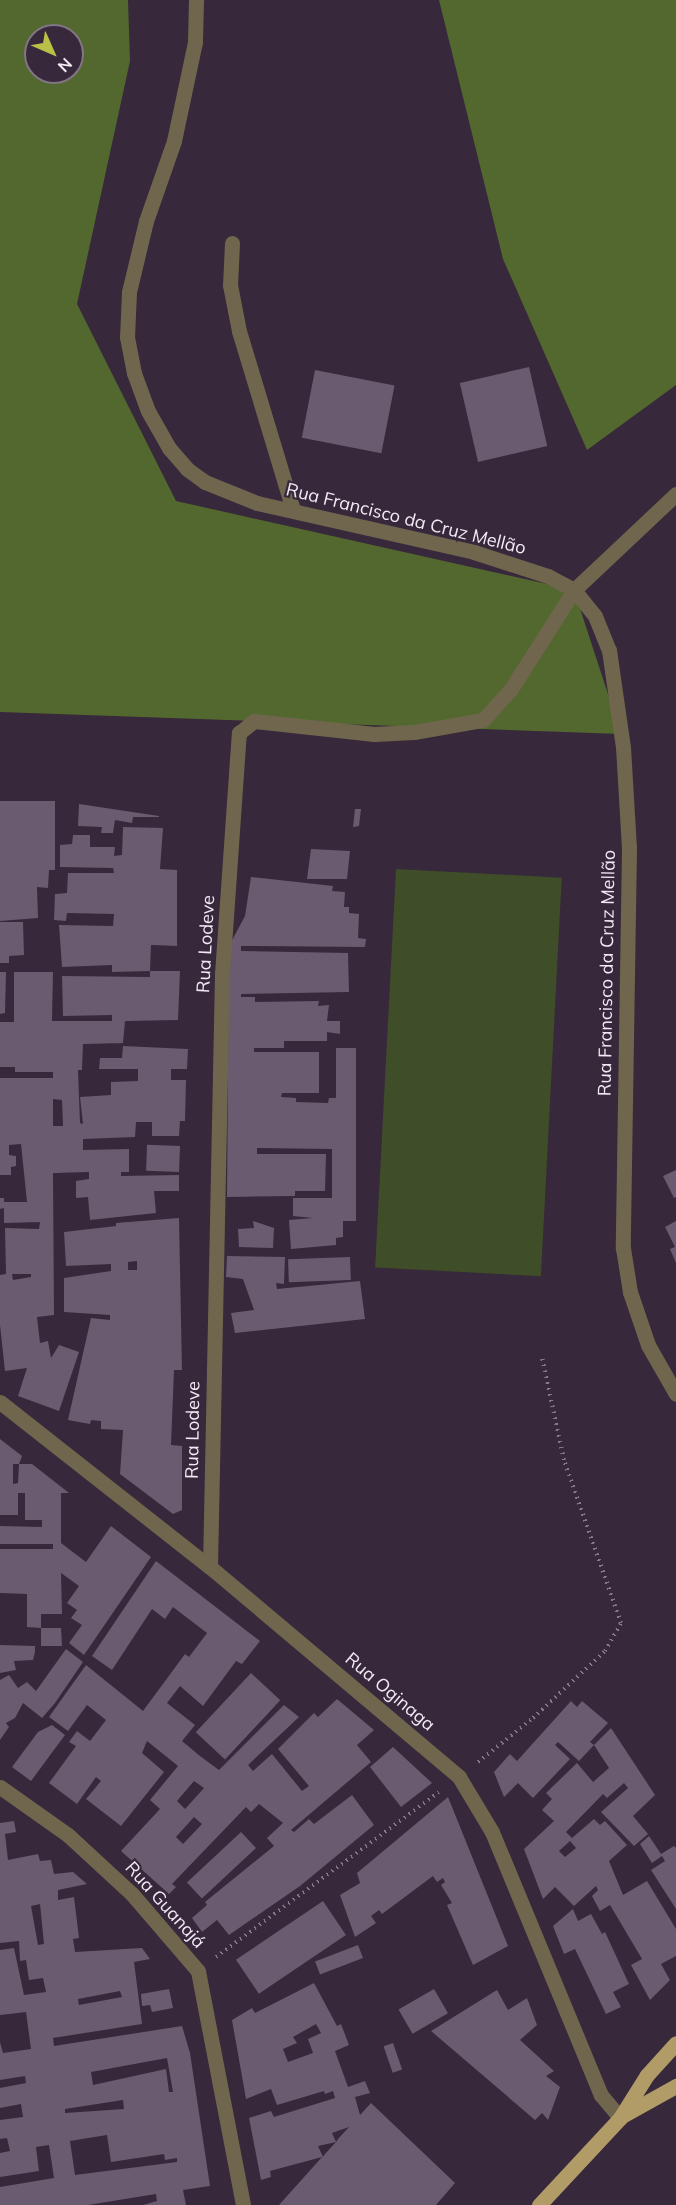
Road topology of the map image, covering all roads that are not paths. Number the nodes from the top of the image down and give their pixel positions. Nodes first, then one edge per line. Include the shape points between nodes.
1 (196, 0) edge
2 (232, 243) dead end
3 (676, 494) edge
4 (293, 510) junction
5 (574, 590) junction
6 (676, 1394) edge
7 (0, 1402) edge
8 (210, 1567) junction
9 (0, 1787) edge
10 (676, 2043) edge
11 (676, 2086) edge
12 (620, 2118) junction
13 (243, 2205) edge
14 (539, 2205) edge

1 - 4 street, Rua Francisco da Cruz Mellão via 195,42 174,141 146,221 129,292 128,337 134,373 148,411 186,469 226,493
2 - 4 street via 230,285 239,331
3 - 5 street, Rua Lodeve
4 - 5 street, Rua Francisco da Cruz Mellão via 474,552 548,576
5 - 6 street, Rua Francisco da Cruz Mellão via 595,616 609,650 623,747 629,860 622,1248 630,1292 648,1345
5 - 8 street, Rua Lodeve via 511,689 483,720 414,732 374,734 254,721 239,733 222,974
7 - 8 street, Rua Oginaga
8 - 12 street, Rua Oginaga via 459,1777 492,1832 601,2095
9 - 13 street, Rua Guanajá via 76,1842 132,1894 198,1971
10 - 12 main road via 647,2075
11 - 12 main road
12 - 14 main road

